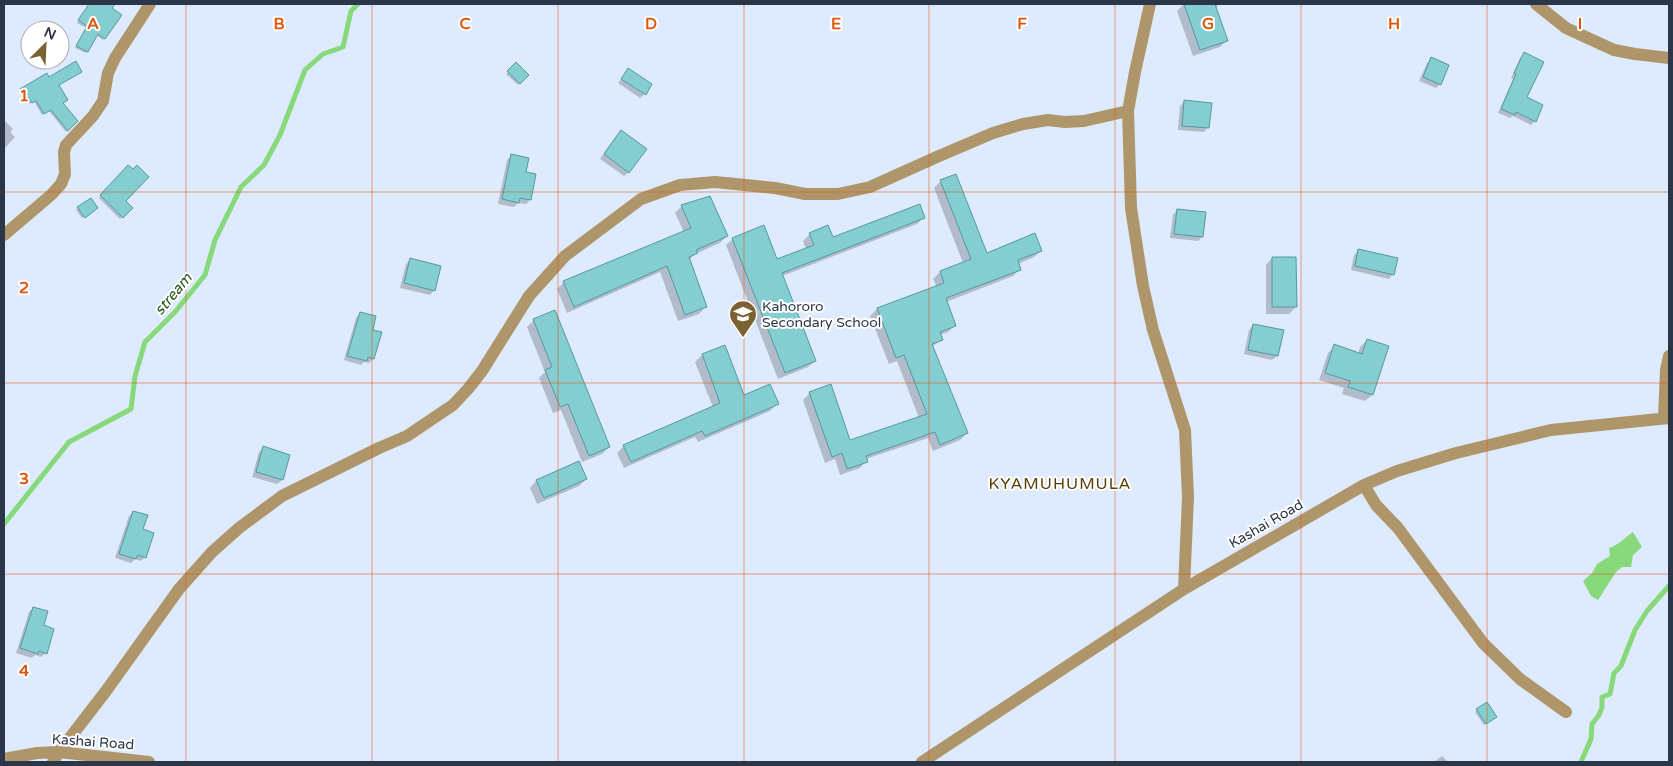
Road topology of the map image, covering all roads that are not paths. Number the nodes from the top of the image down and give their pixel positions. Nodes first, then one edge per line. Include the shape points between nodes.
1 (150, 4) edge
2 (1150, 4) edge
3 (1536, 4) edge
4 (1669, 58) edge
5 (1128, 111) junction
6 (4, 235) edge
7 (1669, 356) edge
8 (1667, 418) edge
9 (1364, 484) junction
10 (1184, 589) junction
11 (1566, 712) dead end
12 (56, 757) edge
13 (4, 759) edge
14 (149, 762) edge
15 (922, 762) edge

1 - 6 street via 115,58 102,101 93,116 66,145 65,174 61,184
2 - 5 street
3 - 4 street via 1566,28 1614,50
5 - 10 street via 1131,208 1142,286 1185,430 1188,497
5 - 12 street via 1084,121 1048,120 1022,124 870,187 838,194 805,194 716,182 680,185 641,199 565,256 529,296 482,371 453,405 407,436 282,496 212,552 179,589
7 - 8 street via 1666,370
8 - 9 street, Kashai Road via 1551,430 1397,471
9 - 10 street, Kashai Road
9 - 11 street via 1376,505 1398,528 1483,643 1520,679
10 - 15 street, Kashai Road
12 - 13 street, Kashai Road via 37,753
12 - 14 street, Kashai Road

